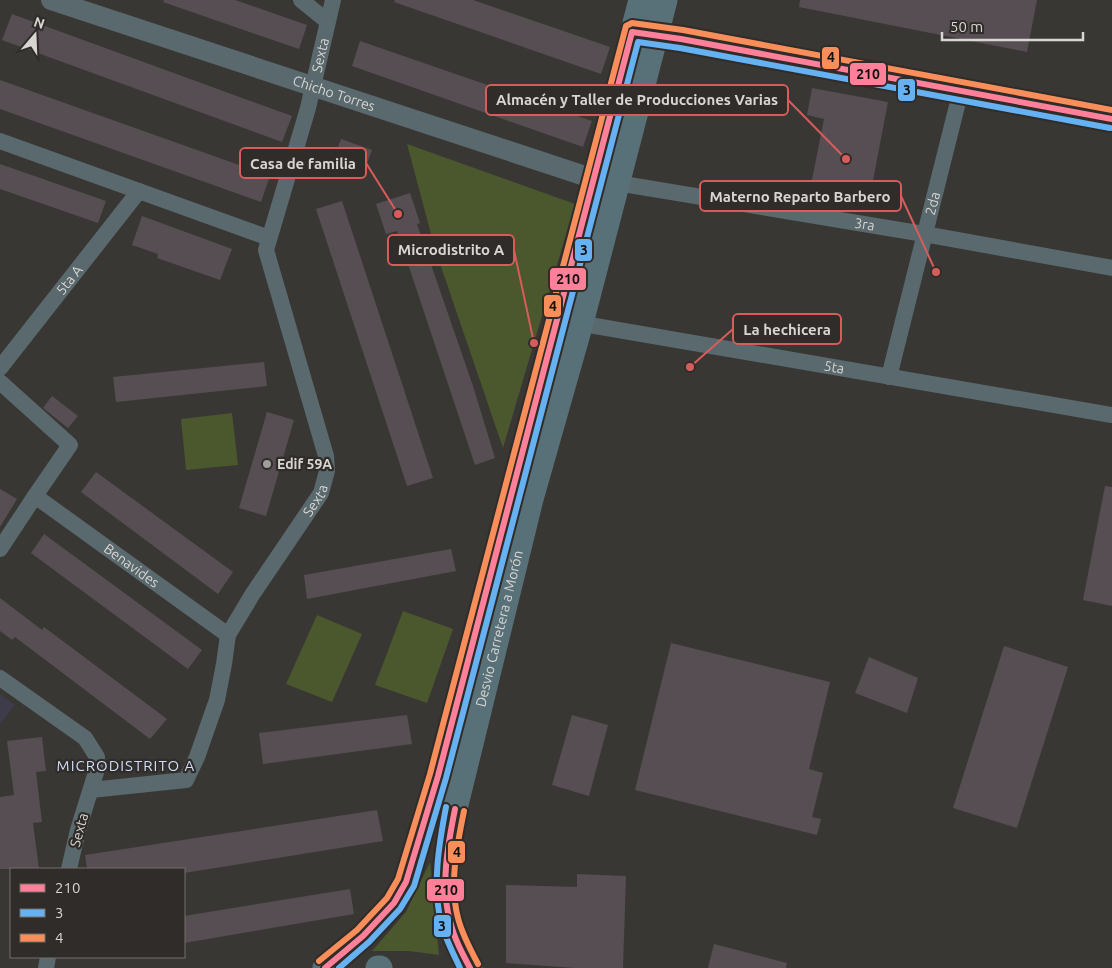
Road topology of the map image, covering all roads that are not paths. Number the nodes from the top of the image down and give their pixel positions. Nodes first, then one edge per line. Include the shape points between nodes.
1 (51, 0) edge
2 (301, 0) edge
3 (332, 0) edge
4 (641, 0) edge
5 (665, 0) edge
6 (327, 21) junction
7 (643, 34) junction
8 (313, 86) junction
9 (960, 90) junction
10 (1112, 119) edge
11 (0, 140) edge
12 (605, 181) junction
13 (138, 191) junction
14 (924, 234) junction
15 (269, 238) junction
16 (1112, 268) edge
17 (569, 322) junction
18 (0, 368) edge
19 (889, 377) junction
20 (0, 382) edge
21 (1112, 415) edge
22 (35, 496) junction
23 (0, 549) edge
24 (228, 636) junction
25 (0, 678) edge
26 (450, 778) junction
27 (91, 790) junction
28 (69, 868) edge
29 (325, 968) edge
30 (470, 968) edge

1 - 8 street, Chicho Torres
2 - 6 street
3 - 6 street, Sexta
4 - 7 main road, Desvio Carretera a Morón
5 - 7 main road, Desvio Carretera a Morón
6 - 8 street, Sexta
7 - 9 street
7 - 12 main road, Desvio Carretera a Morón
8 - 12 street, Chicho Torres
8 - 15 street, Sexta
9 - 10 street
9 - 14 street, 2da
11 - 13 street
12 - 14 street, 3ra
12 - 17 main road, Desvio Carretera a Morón
13 - 15 street
13 - 18 street, 5ta A
14 - 16 street, 3ra
14 - 19 street, 2da
15 - 24 street, Sexta via 266,250 326,456 327,471 321,493
17 - 19 street, 5ta
17 - 26 main road, Desvio Carretera a Morón
19 - 21 street, 5ta
20 - 22 street via 70,446
22 - 23 street
22 - 24 street, Benavides
24 - 27 street, Sexta via 217,700 186,780
25 - 27 street via 85,738 97,757
26 - 29 main road, Desvio Carretera a Morón via 394,903 363,936
26 - 30 main road, Desvio Carretera a Morón via 452,820 446,875 448,915
27 - 28 street, Sexta

